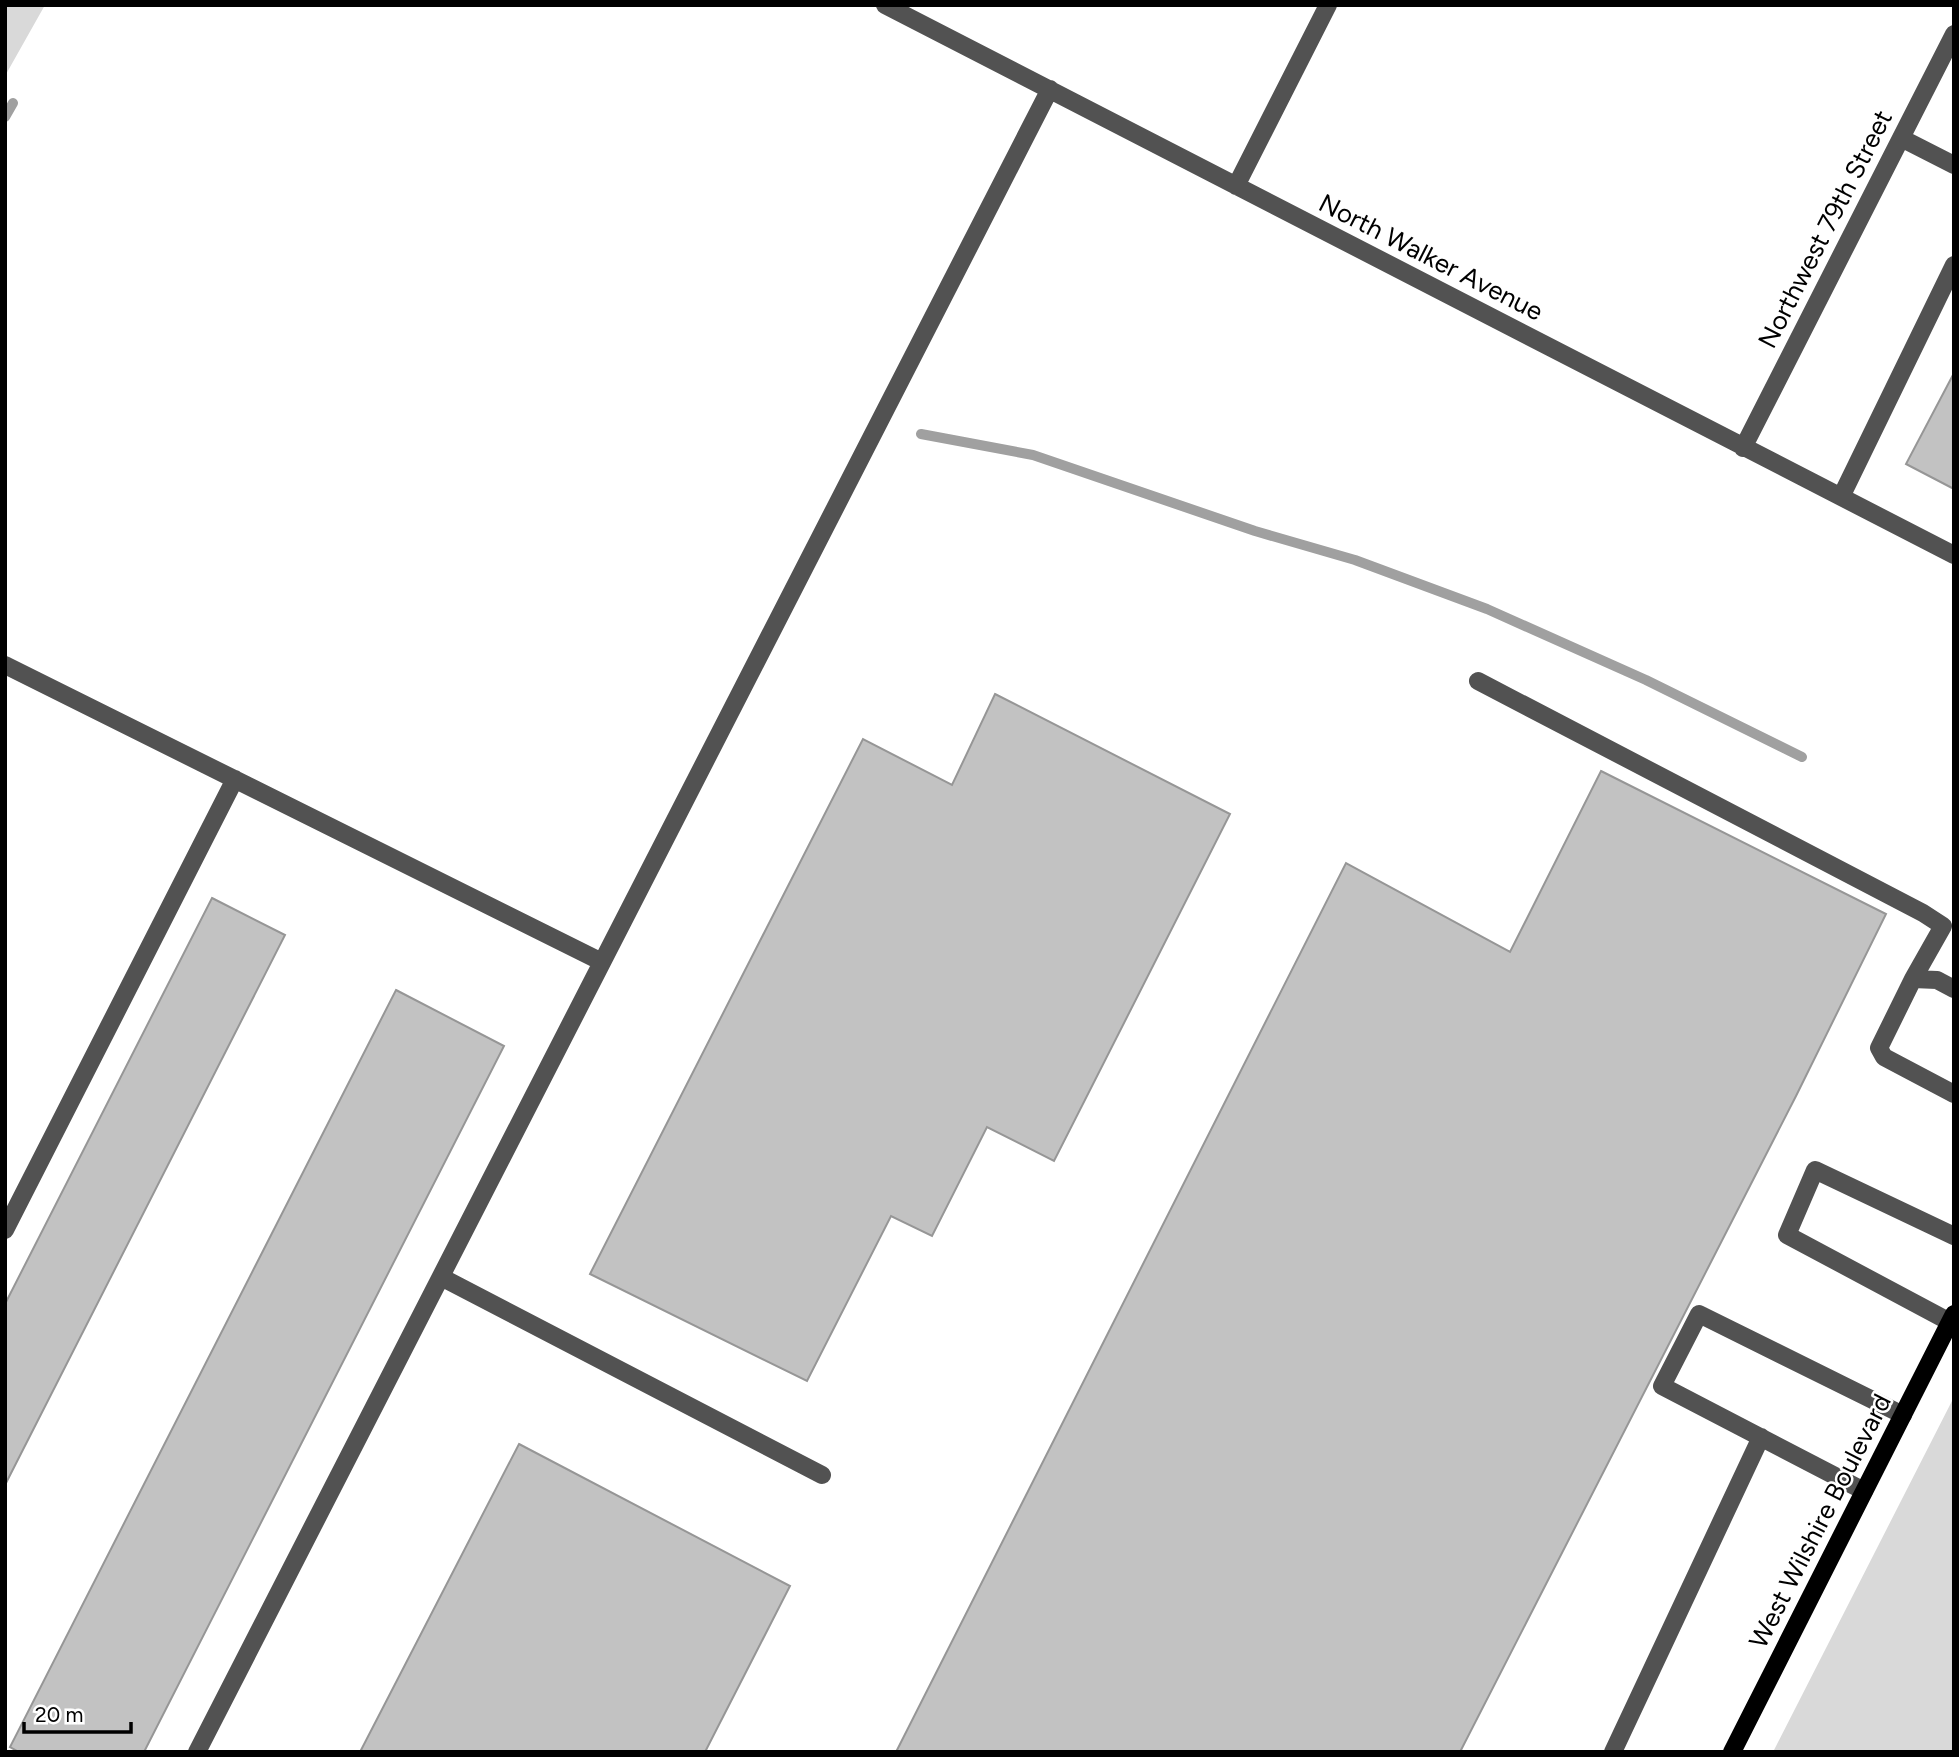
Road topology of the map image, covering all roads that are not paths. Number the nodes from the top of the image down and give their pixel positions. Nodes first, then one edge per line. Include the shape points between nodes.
1 (885, 5) edge
2 (1328, 5) edge
3 (1954, 34) edge
4 (1050, 89) junction
5 (1901, 138) junction
6 (1954, 165) edge
7 (1236, 186) junction
8 (1954, 265) edge
9 (1743, 448) junction
10 (1841, 497) junction
11 (1954, 555) edge
12 (5, 665) edge
13 (1478, 681) dead end
14 (235, 779) junction
15 (602, 962) junction
16 (1913, 979) junction
17 (1954, 989) edge
18 (1954, 1094) edge
19 (5, 1230) edge
20 (1954, 1236) edge
21 (441, 1277) junction
22 (1952, 1318) edge
23 (1903, 1415) junction
24 (1760, 1437) junction
25 (822, 1475) dead end
26 (1864, 1491) junction
27 (197, 1752) edge
28 (1613, 1752) edge
29 (1732, 1752) edge

1 - 4 street, North Walker Avenue
2 - 7 street
3 - 5 street, Northwest 79th Street
4 - 7 street, North Walker Avenue
4 - 15 street
5 - 6 street
5 - 9 street, Northwest 79th Street
7 - 9 street, North Walker Avenue
8 - 10 street
9 - 10 street, North Walker Avenue
10 - 11 street, North Walker Avenue
12 - 14 street
13 - 16 street via 1944,926
14 - 15 street
14 - 19 street
15 - 21 street
16 - 17 street via 1937,981
16 - 18 street via 1879,1048 1884,1057
20 - 22 street via 1815,1170 1787,1235
21 - 25 street
21 - 27 street
22 - 23 main road, West Wilshire Boulevard
23 - 24 street via 1699,1314 1662,1386
23 - 26 main road, West Wilshire Boulevard
24 - 26 street
24 - 28 street
26 - 29 main road, West Wilshire Boulevard

